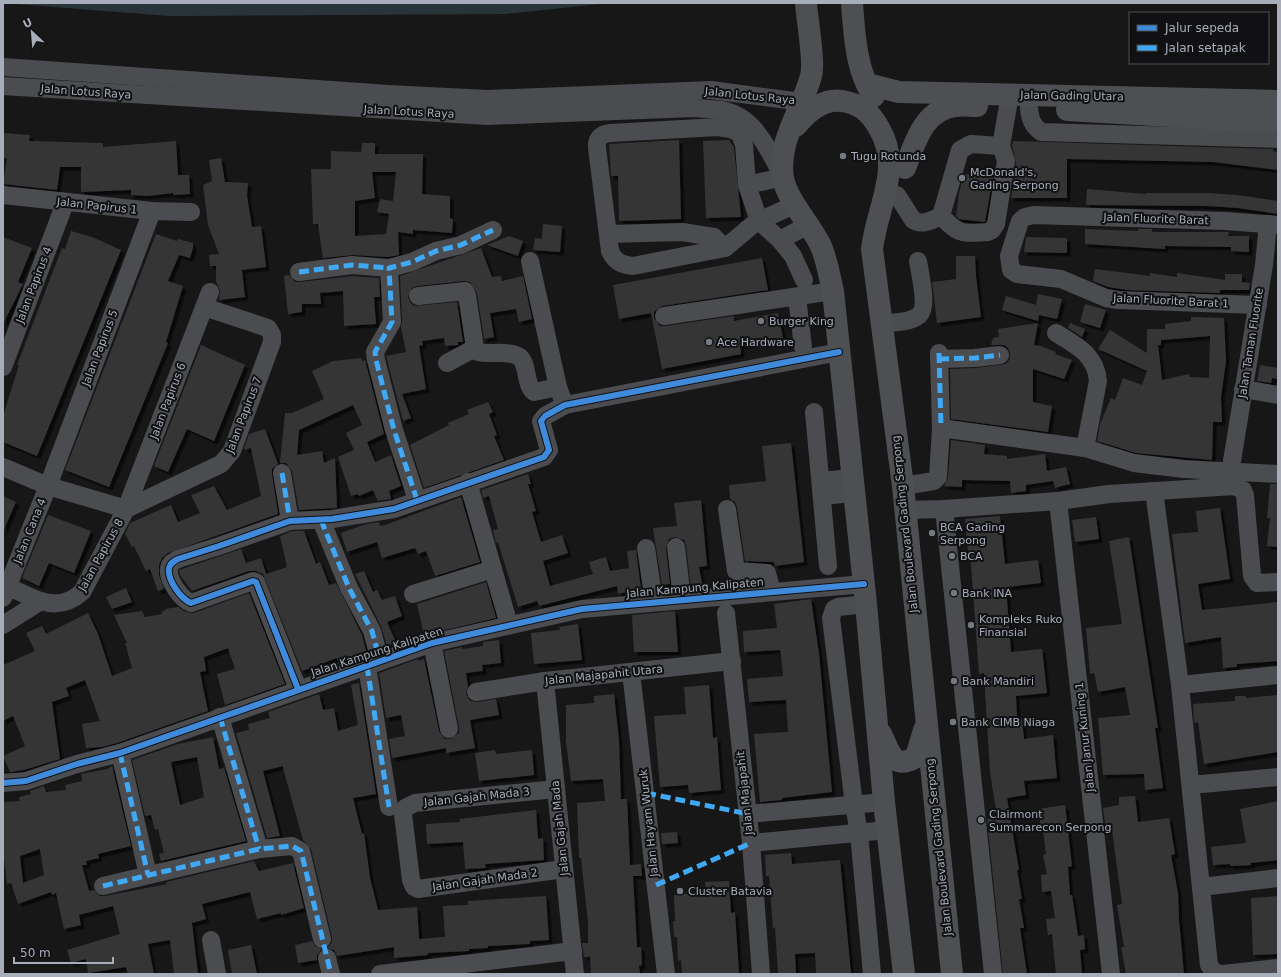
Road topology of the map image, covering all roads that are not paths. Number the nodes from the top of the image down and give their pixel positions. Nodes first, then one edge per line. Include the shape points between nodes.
1 (806, 3) edge
2 (852, 3) edge
3 (3, 67) edge
4 (3, 86) edge
5 (869, 89) junction
6 (732, 92) junction
7 (1278, 101) edge
8 (802, 102) junction
9 (1019, 107) junction
10 (723, 110) junction
11 (1087, 111) junction
12 (1278, 122) edge
13 (1088, 134) junction
14 (788, 136) junction
15 (1278, 139) edge
16 (1001, 146) junction
17 (905, 168) junction
18 (783, 176) junction
19 (747, 186) junction
20 (3, 195) edge
21 (897, 195) junction
22 (65, 203) junction
23 (796, 204) junction
24 (152, 211) junction
25 (191, 212) dead end
26 (880, 213) junction
27 (941, 216) junction
28 (759, 221) junction
29 (1273, 224) edge
30 (808, 225) junction
31 (493, 230) dead end
32 (608, 234) junction
33 (780, 240) junction
34 (725, 248) junction
35 (530, 261) dead end
36 (918, 262) dead end
37 (389, 268) junction
38 (299, 272) dead end
39 (1017, 274) joint
40 (804, 280) dead end
41 (833, 291) junction
42 (418, 296) dead end
43 (797, 297) junction
44 (207, 300) joint
45 (1258, 305) junction
46 (664, 316) dead end
47 (881, 324) junction
48 (1056, 333) dead end
49 (838, 346) junction
50 (803, 347) junction
51 (475, 348) junction
52 (1000, 355) dead end
53 (447, 362) dead end
54 (3, 367) edge
55 (661, 376) dead end
56 (558, 387) junction
57 (1243, 389) junction
58 (1278, 395) edge
59 (565, 404) junction
60 (814, 412) dead end
61 (942, 428) junction
62 (1085, 448) junction
63 (1232, 461) dead end
64 (3, 467) edge
65 (282, 473) dead end
66 (1278, 474) edge
67 (468, 482) junction
68 (48, 486) junction
69 (852, 486) junction
70 (903, 486) junction
71 (821, 489) junction
72 (1154, 491) junction
73 (417, 500) junction
74 (1058, 501) junction
75 (126, 509) junction
76 (727, 509) dead end
77 (944, 509) junction
78 (905, 510) junction
79 (321, 520) junction
80 (290, 521) junction
81 (676, 547) dead end
82 (646, 548) dead end
83 (828, 566) dead end
84 (493, 569) junction
85 (1278, 582) edge
86 (5, 592) edge
87 (772, 592) junction
88 (413, 594) dead end
89 (865, 594) junction
90 (682, 599) junction
91 (41, 602) junction
92 (654, 602) junction
93 (726, 613) dead end
94 (3, 625) edge
95 (510, 625) junction
96 (432, 643) junction
97 (732, 661) junction
98 (373, 663) junction
99 (631, 672) junction
100 (1278, 675) edge
101 (545, 681) junction
102 (1180, 685) junction
103 (298, 689) junction
104 (476, 692) dead end
105 (220, 717) junction
106 (926, 719) junction
107 (877, 724) junction
108 (449, 729) dead end
109 (120, 752) junction
110 (1278, 777) edge
111 (3, 783) edge
112 (1191, 785) junction
113 (556, 789) junction
114 (884, 802) junction
115 (854, 805) junction
116 (396, 810) junction
117 (748, 814) junction
118 (887, 830) junction
119 (859, 832) junction
120 (751, 844) junction
121 (259, 849) junction
122 (564, 869) junction
123 (148, 875) junction
124 (1278, 878) edge
125 (103, 886) dead end
126 (1201, 887) junction
127 (322, 939) dead end
128 (211, 940) dead end
129 (573, 951) junction
130 (1278, 968) edge
131 (217, 974) edge
132 (380, 974) edge
133 (575, 974) edge
134 (666, 974) edge
135 (761, 974) edge
136 (872, 974) edge
137 (904, 974) edge
138 (952, 974) edge
139 (993, 974) edge
140 (1111, 974) edge
141 (1221, 974) edge

1 - 8 main road via 812,74
2 - 5 main road, Jalan Boulevard Gading Serpong via 856,50
3 - 6 street, Jalan Lotus Raya via 487,99 711,90
4 - 10 street, Jalan Lotus Raya via 487,116 694,108
5 - 7 main road, Jalan Gading Utara via 899,92
5 - 17 main road, Jalan Boulevard Gading Serpong via 896,128
6 - 8 street, Jalan Lotus Raya
6 - 10 street
8 - 14 main road
9 - 11 main road, Jalan Gading Utara
9 - 13 street via 1041,132
9 - 16 street
9 - 17 main road, Jalan Gading Utara via 955,106 941,110 928,120 920,131
10 - 18 street, Jalan Lotus Raya via 747,120 760,136
11 - 12 main road, Jalan Gading Utara
11 - 13 street
13 - 15 street
14 - 18 main road via 782,156
14 - 26 main road via 807,112 818,105 846,101 869,112 883,134 890,156 889,177
16 - 27 street via 971,144 960,150
16 - 27 street via 1006,161 996,224 992,230 960,233
17 - 21 main road, Jalan Boulevard Gading Serpong via 904,179
18 - 19 street
18 - 23 main road via 786,188
19 - 28 street
19 - 32 street via 744,145 740,134 731,129 718,127 605,134 597,140 596,148
20 - 22 street, Jalan Papirus 1
21 - 26 main road, Jalan Boulevard Gading Serpong
21 - 27 street via 917,223
22 - 24 street, Jalan Papirus 1
22 - 54 street, Jalan Papirus 4
23 - 28 street
23 - 30 main road
24 - 25 street, Jalan Papirus 1
24 - 68 street, Jalan Papirus 5
26 - 47 main road, Jalan Boulevard Gading Serpong via 874,230 872,249
28 - 33 street
28 - 34 street
29 - 39 street, Jalan Fluorite Barat via 1034,215 1024,217 1020,221 1009,256 1011,270
29 - 45 street, Jalan Taman Fluorite
30 - 33 street
30 - 41 main road via 826,260
31 - 37 street via 461,245
32 - 34 street via 682,232 714,237
32 - 34 street via 612,257 629,266
33 - 40 street via 793,256
35 - 56 street
36 - 47 street via 924,305 922,313 914,318
37 - 38 street via 352,265
37 - 73 street via 392,322 375,352 394,430
39 - 45 street, Jalan Fluorite Barat 1 via 1061,279 1106,298 1118,300
41 - 43 street
41 - 49 main road
42 - 51 street via 465,291
43 - 46 street
43 - 50 street
44 - 75 street, Jalan Papirus 6
44 - 75 street, Jalan Papirus 7 via 268,328 272,335 272,342 232,451 222,464
45 - 57 street, Jalan Taman Fluorite
47 - 70 main road, Jalan Boulevard Gading Serpong
48 - 62 street via 1081,348 1093,362 1097,374 1098,381
49 - 50 street
49 - 59 street
49 - 69 main road
50 - 55 street
51 - 53 street
51 - 56 street via 482,353 519,356 534,392
52 - 61 street via 976,358 939,356
56 - 59 street
57 - 58 street
57 - 63 street, Jalan Taman Fluorite
59 - 67 street via 541,421 548,450 546,455
60 - 71 street
61 - 62 street
61 - 70 street via 937,479
62 - 66 street via 1134,463 1184,469
64 - 68 street
65 - 80 street
67 - 73 street
67 - 84 street
68 - 75 street
68 - 86 street, Jalan Cana 4
69 - 71 street
69 - 89 main road
70 - 78 main road, Jalan Boulevard Gading Serpong
71 - 83 street
72 - 74 street
72 - 85 street via 1240,487 1245,495 1252,576 1258,583
72 - 102 street
73 - 79 street via 394,509
74 - 77 street
74 - 140 street, Jalan Janur Kuning 1
75 - 91 street, Jalan Papirus 8 via 82,592 64,603
76 - 87 street via 736,571 767,574
77 - 78 street
77 - 139 street
78 - 106 main road, Jalan Boulevard Gading Serpong
79 - 80 street
79 - 98 street via 349,588 372,631
80 - 103 street via 178,559 169,568 180,595 191,603 256,582
81 - 90 street
82 - 92 street
84 - 88 street
84 - 95 street
86 - 91 street, Jalan Papirus 8
87 - 89 street, Jalan Kampung Kalipaten
87 - 90 street, Jalan Kampung Kalipaten
89 - 107 main road
89 - 115 street via 834,609 831,618
90 - 92 street, Jalan Kampung Kalipaten
91 - 94 street
92 - 95 street, Jalan Kampung Kalipaten via 582,609
93 - 97 street, Jalan Majapahit
95 - 96 street, Jalan Kampung Kalipaten
96 - 98 street, Jalan Kampung Kalipaten
96 - 108 street
97 - 99 street, Jalan Majapahit Utara
97 - 117 street, Jalan Majapahit
98 - 103 street, Jalan Kampung Kalipaten
98 - 116 street
99 - 101 street, Jalan Majapahit Utara
99 - 134 street, Jalan Hayam Wuruk
100 - 102 street
101 - 104 street, Jalan Majapahit Utara
101 - 113 street, Jalan Gajah Mada
102 - 112 street
103 - 105 street, Jalan Kampung Kalipaten
105 - 109 street, Jalan Kampung Kalipaten
105 - 121 street
106 - 107 main road via 916,757 906,763 897,762 891,756
106 - 138 main road, Jalan Boulevard Gading Serpong
107 - 114 main road
109 - 111 street, Jalan Kampung Kalipaten via 26,781
109 - 123 street
110 - 112 street
112 - 126 street
113 - 116 street, Jalan Gajah Mada 3 via 415,803
113 - 122 street, Jalan Gajah Mada
114 - 115 street
114 - 118 main road
115 - 117 street
115 - 119 street
116 - 122 street, Jalan Gajah Mada 2 via 411,880 418,889
117 - 120 street, Jalan Majapahit
118 - 119 street
118 - 137 main road
119 - 120 street
119 - 136 street
120 - 135 street, Jalan Majapahit
121 - 123 street
121 - 127 street via 292,846 301,851
122 - 129 street, Jalan Gajah Mada
123 - 125 street
124 - 126 street
126 - 141 street via 1209,965 1213,971
128 - 131 street
129 - 132 street
129 - 133 street, Jalan Gajah Mada
130 - 141 street

